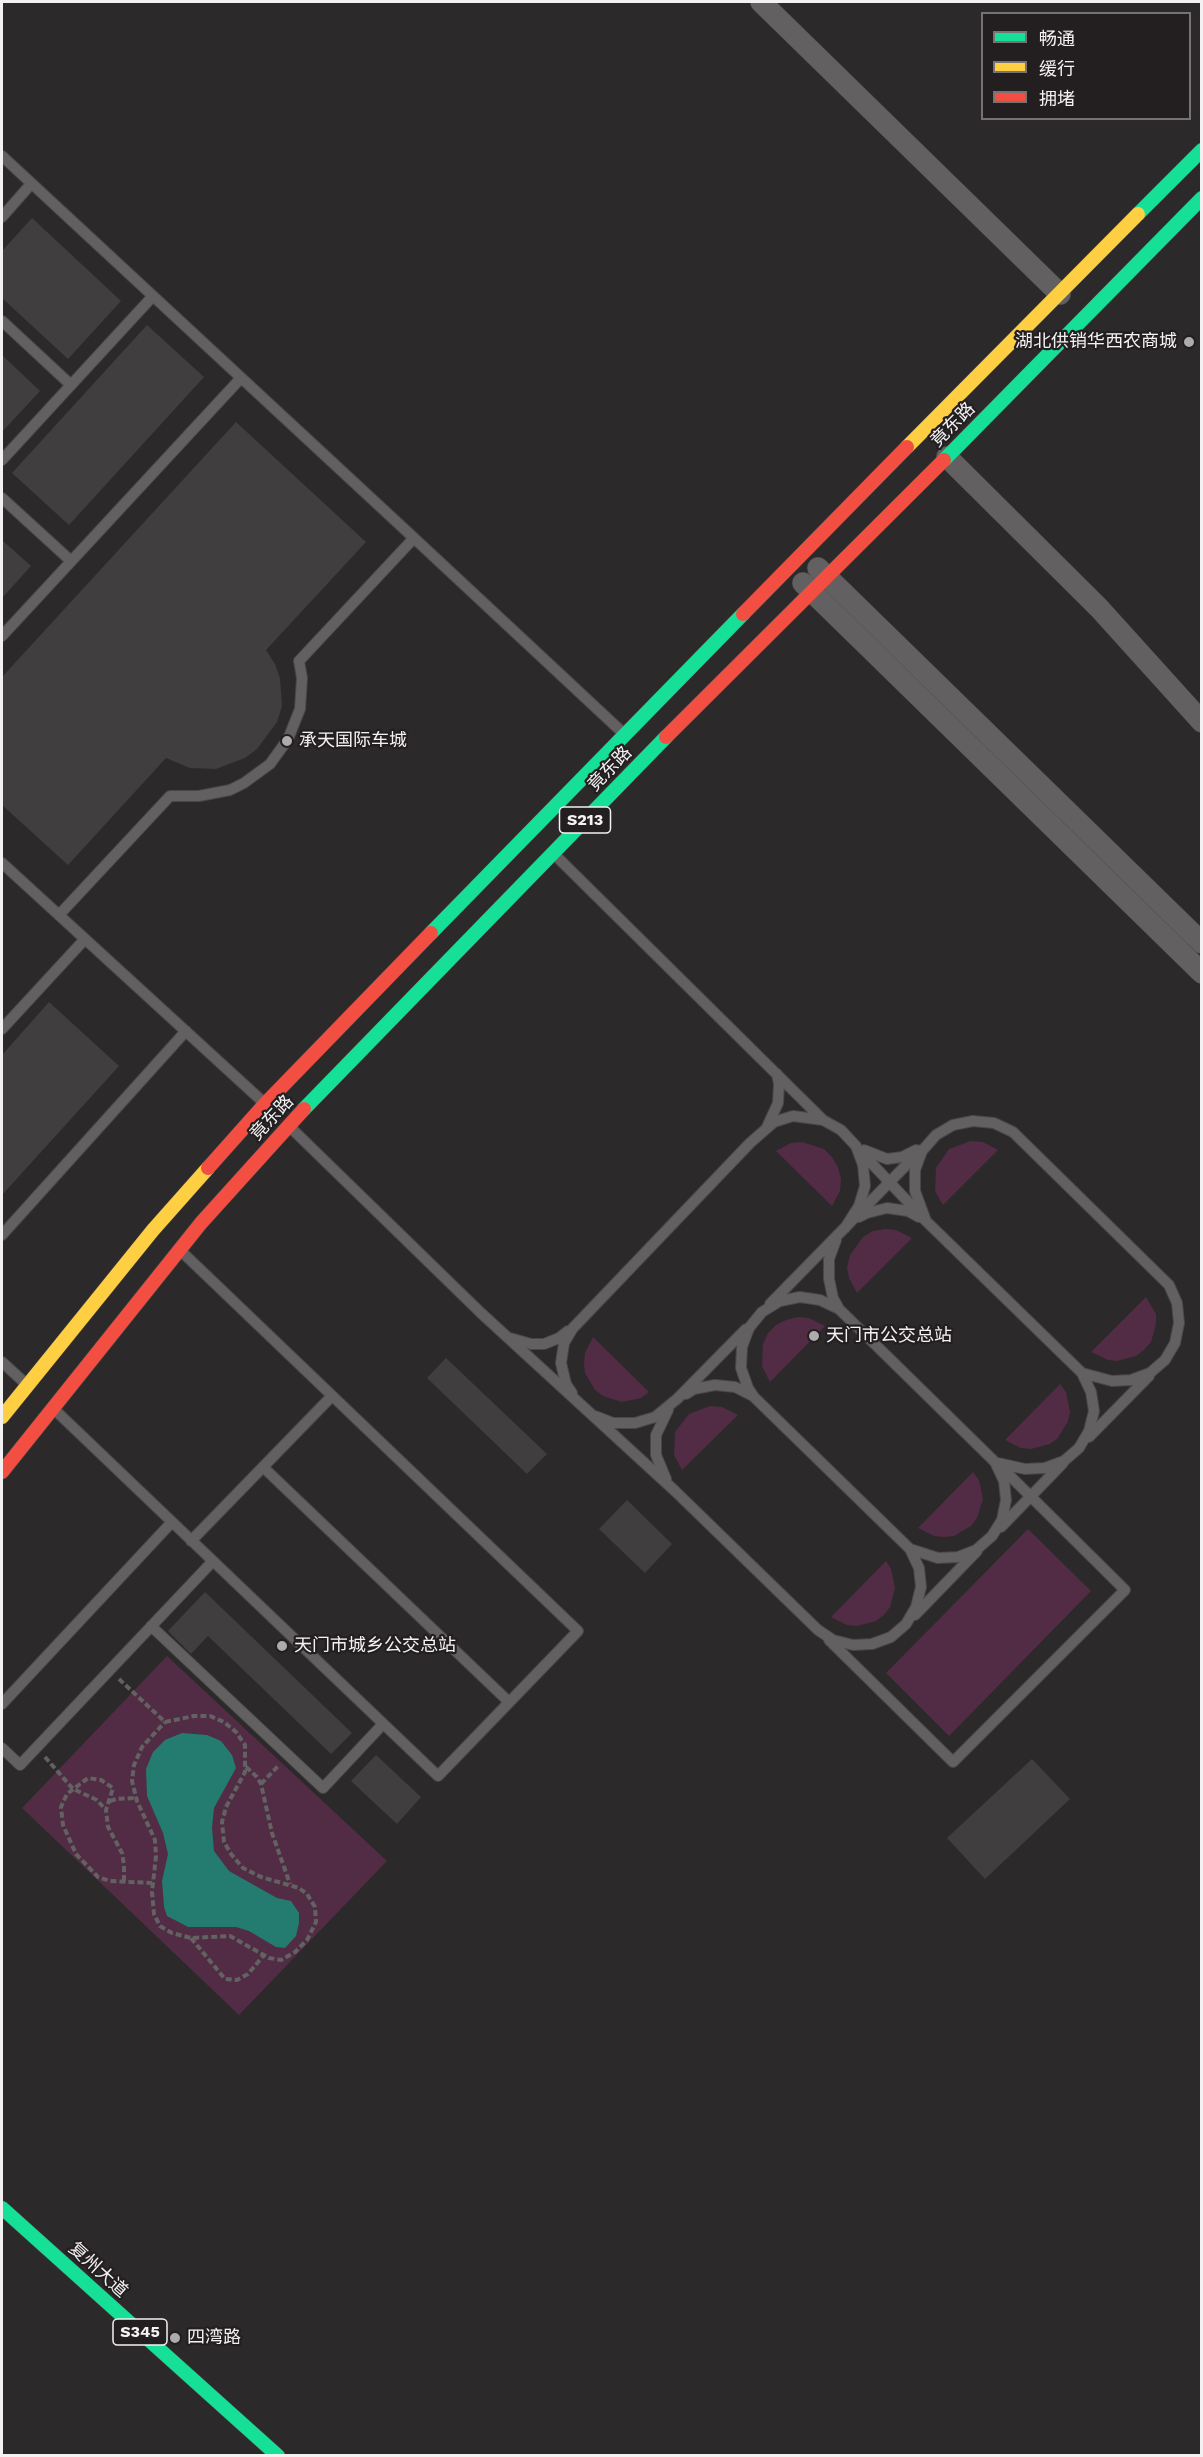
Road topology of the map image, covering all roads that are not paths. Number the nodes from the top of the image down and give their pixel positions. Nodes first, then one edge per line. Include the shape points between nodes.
1 (761, 2) edge
2 (1202, 150) edge
3 (2, 156) edge
4 (32, 184) junction
5 (1202, 198) edge
6 (2, 217) edge
7 (1060, 294) junction
8 (153, 296) junction
9 (2, 321) edge
10 (241, 378) junction
11 (71, 385) junction
12 (947, 457) junction
13 (2, 460) edge
14 (2, 498) edge
15 (414, 538) junction
16 (802, 553) junction
17 (71, 561) junction
18 (787, 568) junction
19 (826, 576) junction
20 (811, 591) junction
21 (2, 636) edge
22 (1202, 722) edge
23 (625, 735) junction
24 (542, 842) junction
25 (3, 866) edge
26 (60, 915) junction
27 (85, 939) junction
28 (1202, 944) edge
29 (1202, 973) edge
30 (2, 1029) edge
31 (186, 1031) junction
32 (777, 1074) junction
33 (277, 1114) junction
34 (822, 1119) junction
35 (765, 1129) junction
36 (936, 1135) junction
37 (851, 1141) junction
38 (890, 1182) junction
39 (926, 1221) junction
40 (845, 1228) junction
41 (2, 1234) edge
42 (180, 1249) junction
43 (839, 1309) junction
44 (759, 1315) junction
45 (573, 1328) junction
46 (505, 1335) junction
47 (1165, 1360) junction
48 (2, 1362) edge
49 (1082, 1373) junction
50 (27, 1385) junction
51 (332, 1396) junction
52 (753, 1396) junction
53 (676, 1399) junction
54 (577, 1402) junction
55 (52, 1408) junction
56 (2, 1418) edge
57 (1079, 1448) junction
58 (995, 1462) junction
59 (263, 1467) junction
60 (2, 1472) edge
61 (675, 1491) junction
62 (1030, 1497) junction
63 (172, 1522) junction
64 (992, 1536) junction
65 (191, 1541) junction
66 (910, 1549) junction
67 (213, 1561) junction
68 (906, 1624) junction
69 (151, 1626) junction
70 (818, 1630) junction
71 (509, 1702) junction
72 (2, 1704) edge
73 (383, 1724) junction
74 (2, 1748) edge
75 (2, 2208) edge
76 (278, 2456) edge

1 - 7 street
2 - 7 main road, 竟东路 / S213
3 - 4 lane
4 - 6 lane
4 - 8 lane
5 - 12 main road, 竟东路 / S213
7 - 16 main road, 竟东路 / S213
8 - 10 lane
8 - 11 lane
9 - 11 lane
10 - 15 lane
10 - 17 lane
11 - 13 lane
12 - 19 main road, 竟东路 / S213
12 - 22 street via 1099,608
14 - 17 lane
15 - 23 lane
15 - 26 lane via 299,662 300,710 288,739 270,764 230,790 170,796
16 - 18 main road, 竟东路 / S213
16 - 19 street
17 - 21 lane
18 - 20 street
18 - 23 main road, 竟东路 / S213
19 - 20 main road, 竟东路 / S213
19 - 28 street
20 - 24 main road, 竟东路 / S213
20 - 29 street
23 - 24 main road, 竟东路 / S213
24 - 32 lane
24 - 33 main road, 竟东路 / S213
24 - 33 main road, 竟东路 / S213
25 - 26 lane
26 - 27 lane
27 - 30 lane
27 - 31 lane
31 - 33 lane
31 - 41 lane
32 - 34 lane
32 - 35 lane via 778,1103
33 - 42 main road, 竟东路 / S213
33 - 46 lane
33 - 50 main road, 竟东路 / S213 via 146,1239
34 - 35 lane via 793,1116
34 - 37 lane
35 - 45 lane
36 - 37 lane via 902,1157 887,1159
36 - 38 lane
36 - 39 lane via 922,1151 915,1170 915,1191
36 - 47 lane via 953,1125 974,1121 994,1123 1012,1132 1169,1285 1179,1323 1175,1343
37 - 38 lane
37 - 40 lane via 863,1165 865,1186 859,1206
38 - 39 lane
38 - 40 lane
39 - 40 lane via 908,1211 887,1209 867,1213
39 - 49 lane
40 - 43 lane via 829,1258 829,1279
40 - 44 lane
42 - 51 lane
42 - 55 main road, 竟东路 / S213
43 - 44 lane via 820,1300 800,1297 780,1301
43 - 58 lane
44 - 52 lane via 742,1347 741,1368
44 - 53 lane
45 - 46 lane via 544,1344
45 - 54 lane via 564,1342 561,1363 566,1384
46 - 54 lane
47 - 49 lane via 1150,1373 1131,1380 1112,1381
47 - 57 lane
48 - 50 lane
49 - 57 lane via 1094,1411
50 - 56 main road, 竟东路 / S213
51 - 59 lane
51 - 71 lane via 578,1631
52 - 53 lane via 735,1387 715,1384
52 - 66 lane
53 - 54 lane via 655,1417 634,1423 603,1419
53 - 61 lane via 663,1415 656,1435 656,1455 663,1475
54 - 61 lane
55 - 60 main road, 竟东路 / S213
55 - 63 lane
57 - 58 lane via 1064,1461 1045,1468 1025,1469
57 - 62 lane
58 - 62 lane
58 - 64 lane via 1004,1480 1006,1500 1002,1520
59 - 65 lane
59 - 71 lane
61 - 70 lane
62 - 64 lane
62 - 70 lane via 1125,1590 953,1762
63 - 65 lane
63 - 72 lane
64 - 66 lane via 976,1550 958,1557 938,1558
64 - 68 lane
65 - 67 lane
66 - 68 lane via 919,1568 921,1587
67 - 69 lane
67 - 73 lane
68 - 70 lane via 891,1637 872,1644 833,1640
69 - 73 lane via 323,1788
69 - 74 lane via 20,1765
71 - 73 lane via 438,1776
75 - 76 main road, 复州大道 / S345

